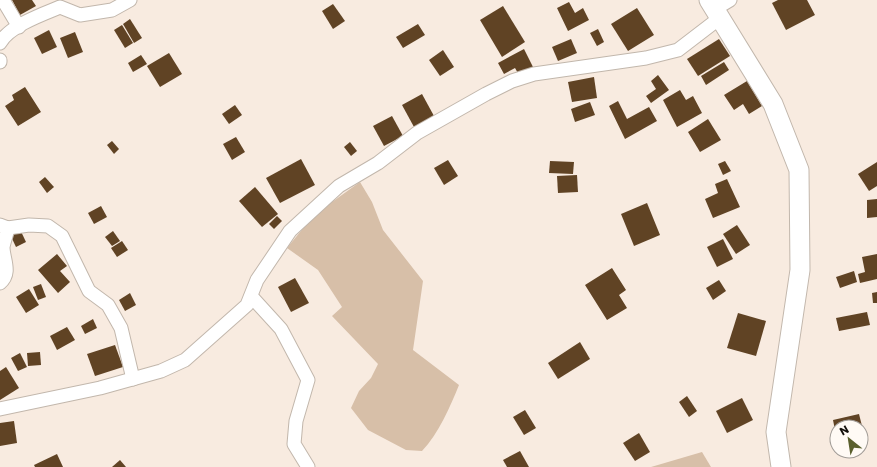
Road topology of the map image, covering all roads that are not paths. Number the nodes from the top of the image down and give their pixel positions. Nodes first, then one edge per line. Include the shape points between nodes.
1 (2, 0) edge
2 (130, 0) edge
3 (719, 7) edge
4 (19, 26) junction
5 (0, 43) edge
6 (4, 226) edge
7 (0, 283) edge
8 (251, 296) junction
9 (133, 379) junction
10 (0, 409) edge
11 (308, 467) edge
12 (781, 467) edge

1 - 4 street
2 - 4 street via 112,10 80,15 60,7
3 - 8 street via 678,50 646,58 534,74 486,94 417,133 378,163 340,186 290,232 257,280
3 - 12 main road via 773,104 799,170 800,270 776,432
4 - 5 street via 3,37
6 - 7 street via 3,247 7,267
6 - 9 street via 48,226 62,236 89,291 108,305 121,328
8 - 9 street via 247,305 185,360 161,371
8 - 11 street via 281,329 308,380 296,421 294,444
9 - 10 street

